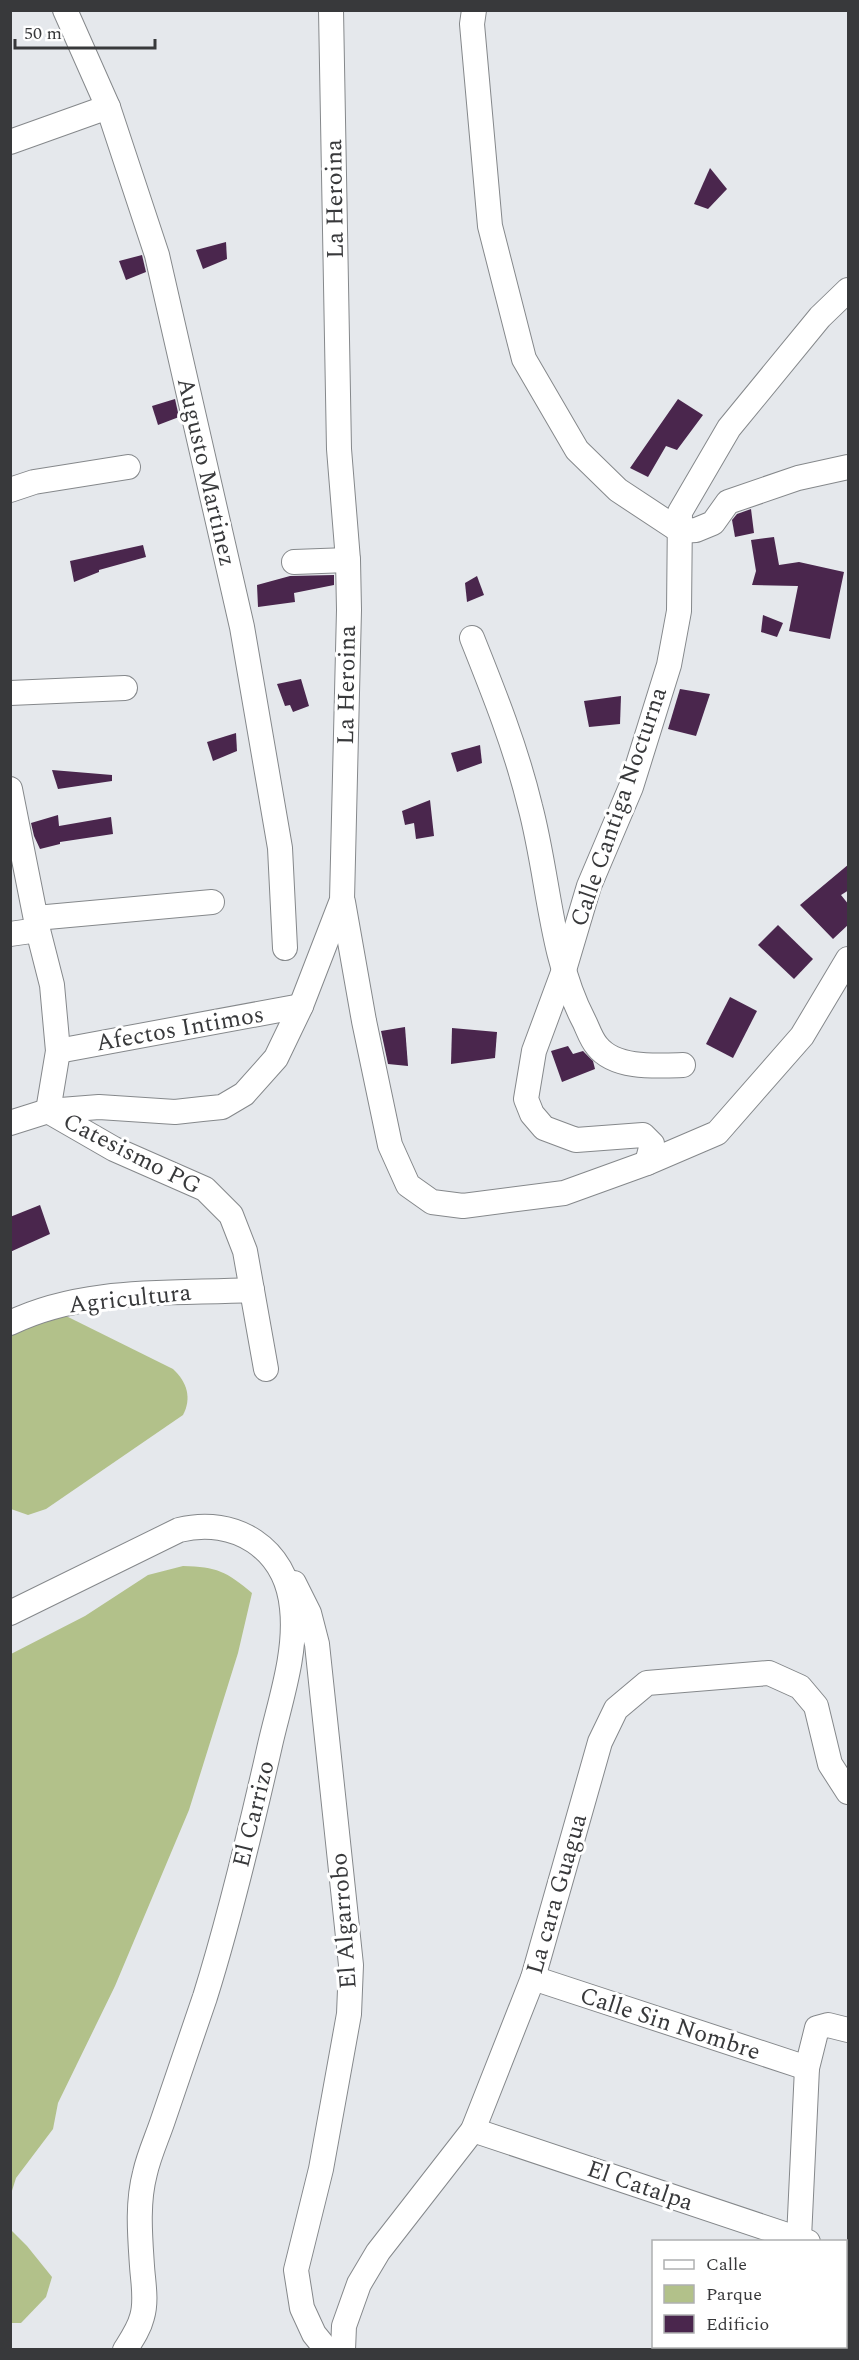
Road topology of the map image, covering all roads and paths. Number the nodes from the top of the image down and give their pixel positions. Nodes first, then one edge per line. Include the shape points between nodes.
1 (65, 10) edge
2 (331, 10) edge
3 (474, 10) edge
4 (108, 107) junction
5 (10, 142) edge
6 (849, 290) edge
7 (128, 467) dead end
8 (849, 467) edge
9 (10, 490) edge
10 (680, 531) junction
11 (348, 560) junction
12 (294, 562) dead end
13 (471, 638) dead end
14 (125, 688) dead end
15 (10, 693) edge
16 (10, 789) edge
17 (342, 900) junction
18 (212, 902) dead end
19 (37, 924) junction
20 (10, 934) edge
21 (285, 948) dead end
22 (849, 959) edge
23 (564, 970) junction
24 (301, 1006) junction
25 (58, 1051) junction
26 (683, 1065) dead end
27 (48, 1111) junction
28 (10, 1123) edge
29 (647, 1163) junction
30 (252, 1290) junction
31 (10, 1323) edge
32 (267, 1369) dead end
33 (278, 1563) junction
34 (10, 1613) edge
35 (849, 1792) edge
36 (533, 1978) junction
37 (849, 2030) edge
38 (807, 2068) junction
39 (473, 2130) junction
40 (804, 2240) edge
41 (313, 2344) edge
42 (125, 2349) edge
43 (343, 2349) edge

1 - 4 street, Augusto Martinez
2 - 11 street, La Heroina via 339,449
3 - 10 street via 477,94 490,225 524,359 577,450 618,490
4 - 5 street
4 - 21 street, Augusto Martinez via 157,255 242,627 280,848
6 - 10 street, Calle Cantiga Nocturna via 820,317 729,428 680,512
7 - 9 street via 34,482
8 - 10 street via 798,478 728,502 713,523
10 - 23 street, Calle Cantiga Nocturna via 679,611 669,665 631,788 589,886
11 - 12 street
11 - 17 street, La Heroina
13 - 23 street via 505,718 531,807
14 - 15 street
16 - 19 street
17 - 24 street, La Heroina
17 - 29 street via 390,1145 408,1185 432,1202 463,1206 564,1193
18 - 19 street
19 - 20 street
19 - 25 street via 52,986
22 - 29 street via 802,1036 717,1133
23 - 26 street via 572,998 597,1046 613,1058 634,1064
23 - 29 street, Calle Cantiga Nocturna via 534,1051 526,1099 529,1106 544,1128 576,1140 643,1135 652,1144
24 - 25 street, Afectos Intimos
24 - 27 street, La Heroina via 276,1058 244,1094 222,1107 176,1112 99,1107
25 - 27 street
27 - 28 street, La Heroina
27 - 30 street, Catesismo PG via 114,1149 205,1189 231,1215 245,1251
30 - 31 street, Agricultura via 109,1296 62,1305
30 - 32 street, Catesismo PG
33 - 34 street, El Carrizo via 237,1532 198,1525 179,1530
33 - 41 street, El Algarrobo via 299,1590 315,1630 351,1965 349,2014 321,2169 296,2270
33 - 42 street, El Carrizo via 292,1607 290,1658 234,1895 145,2174 140,2214 143,2315
35 - 36 street, La cara Guagua via 830,1764 816,1706 800,1687 769,1673 647,1683 616,1709 600,1742
36 - 38 street, Calle Sin Nombre
36 - 39 street, La cara Guagua
37 - 38 street via 828,2025 817,2028
38 - 40 street
39 - 40 street, El Catalpa
39 - 43 street, La cara Guagua via 378,2252 359,2284 344,2326

